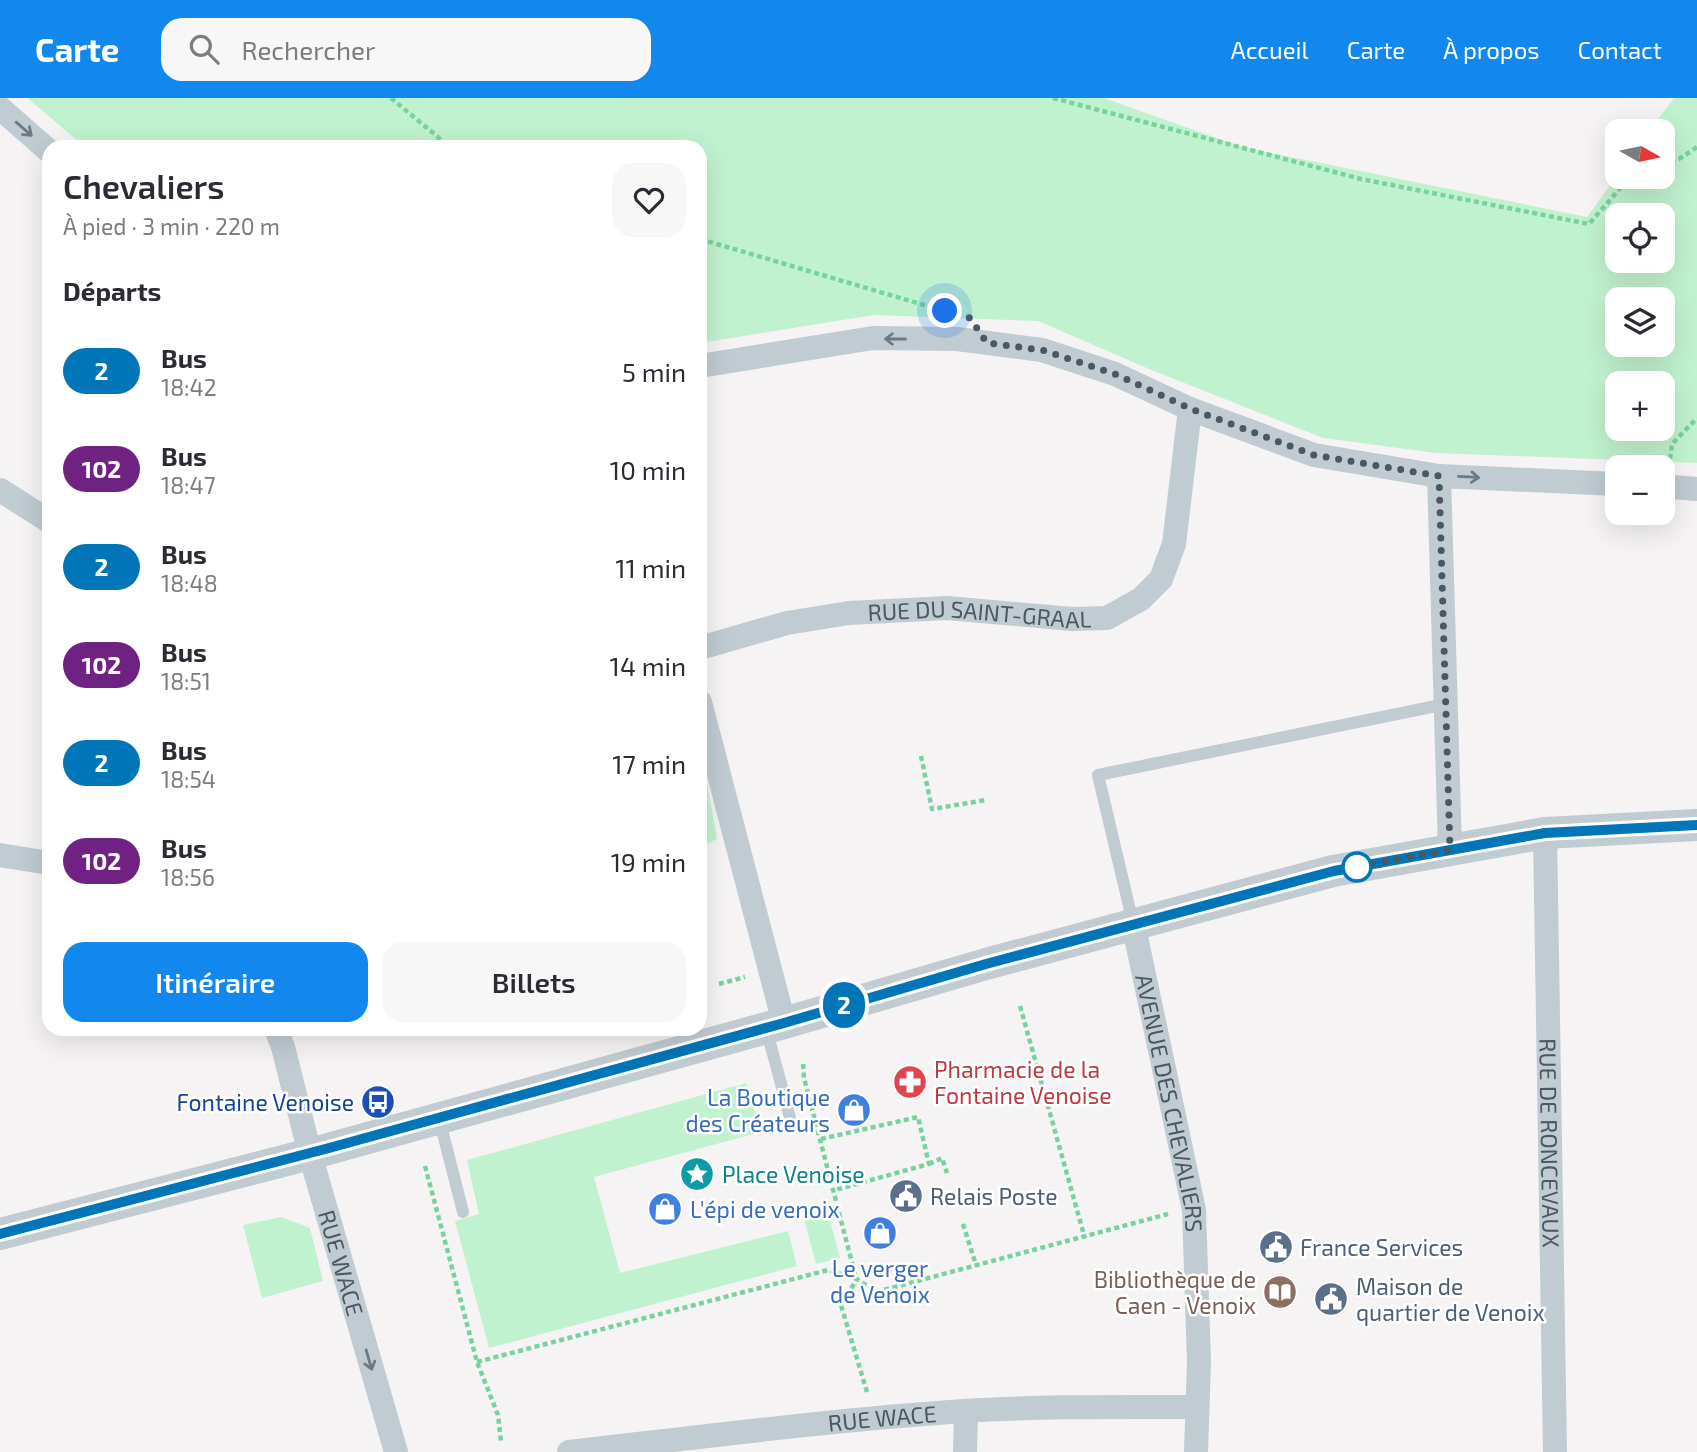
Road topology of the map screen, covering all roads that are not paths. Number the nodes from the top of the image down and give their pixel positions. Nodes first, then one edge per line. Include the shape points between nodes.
1 (0, 108) edge
2 (42, 145) edge
3 (707, 365) edge
4 (1191, 409) junction
5 (1439, 476) junction
6 (1605, 483) edge
7 (1675, 487) edge
8 (1697, 489) edge
9 (0, 490) edge
10 (42, 516) edge
11 (707, 646) edge
12 (1446, 704) junction
13 (707, 732) edge
14 (1697, 825) edge
15 (1545, 833) junction
16 (1450, 850) junction
17 (0, 855) edge
18 (42, 862) edge
19 (1133, 923) junction
20 (775, 1025) junction
21 (279, 1036) edge
22 (439, 1118) junction
23 (790, 1121) dead end
24 (310, 1154) junction
25 (463, 1212) dead end
26 (0, 1234) edge
27 (1197, 1407) junction
28 (966, 1411) junction
29 (396, 1452) edge
30 (569, 1452) edge
31 (965, 1452) edge
32 (1196, 1452) edge
33 (1555, 1452) edge

1 -> 2 street
4 -> 3 street via 1115,374 1042,350 957,339 873,338
4 - 5 street via 1314,455
4 - 11 street, RUE DU SAINT-GRAAL via 1174,544 1161,579 1141,598 1107,618 947,608 849,613 787,623
5 -> 6 street
5 - 12 street
7 - 8 street
9 - 10 street
12 - 16 street
12 - 19 lane via 1098,775
13 - 20 street
14 - 15 street
15 - 16 street
15 - 33 street, RUE DE RONCEVAUX
16 - 19 street via 1334,871
17 - 18 street
19 - 20 street
19 - 27 street, AVENUE DES CHEVALIERS via 1194,1210
20 - 22 street
20 - 23 lane
21 - 24 street, RUE WACE
22 - 24 street
22 - 25 lane
24 - 26 street
24 -> 29 street, RUE WACE
27 - 28 street, RUE WACE
27 - 32 street, AVENUE DES CHEVALIERS
28 - 30 street, RUE WACE
28 - 31 street

